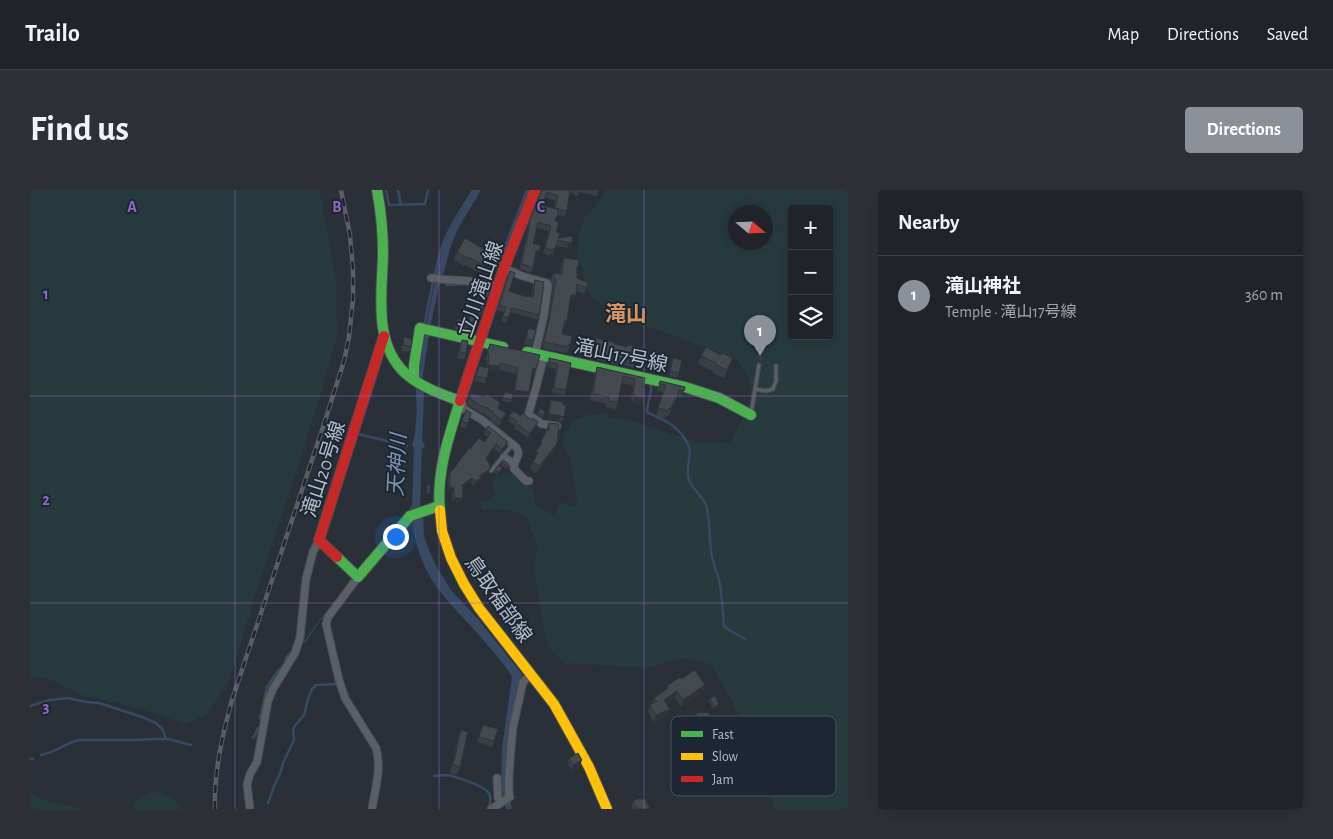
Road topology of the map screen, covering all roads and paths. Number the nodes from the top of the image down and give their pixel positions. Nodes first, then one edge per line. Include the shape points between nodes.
1 (377, 190) edge
2 (535, 190) edge
3 (504, 268) junction
4 (431, 278) dead end
5 (499, 285) junction
6 (384, 336) junction
7 (480, 341) junction
8 (540, 355) junction
9 (759, 365) dead end
10 (776, 366) dead end
11 (415, 381) junction
12 (755, 389) junction
13 (460, 401) junction
14 (751, 415) joint
15 (558, 426) edge
16 (513, 444) junction
17 (504, 457) junction
18 (514, 464) junction
19 (491, 471) edge
20 (529, 481) dead end
21 (439, 506) junction
22 (318, 540) junction
23 (358, 578) junction
24 (531, 674) junction
25 (497, 778) dead end
26 (505, 801) junction
27 (250, 809) edge
28 (372, 809) edge
29 (490, 809) edge
30 (607, 809) edge

1 - 6 street via 382,224
2 - 3 street, 立川滝山線
3 - 5 street, 立川滝山線
3 - 8 street via 547,282
4 - 5 street
5 - 7 street, 立川滝山線
6 - 11 street via 393,358
6 - 22 street, 滝山20号線
7 - 8 street, 滝山17号線
7 - 11 street, 滝山17号線 via 420,328
7 - 13 street, 立川滝山線
8 - 14 street, 滝山17号線 via 685,387 719,398
8 - 15 street via 529,415 542,424
9 - 12 lane
10 - 12 lane via 773,389
11 - 13 street
12 - 14 lane
13 - 16 street via 464,409
13 - 21 street, 鳥取福部線 via 443,458
16 - 17 lane
16 - 18 street via 519,451
17 - 18 street
17 - 19 lane
18 - 20 street via 515,471
21 - 23 street via 412,516
21 - 24 street, 鳥取福部線 via 444,540 456,571 477,605
22 - 23 street, 滝山20号線
22 - 27 street via 306,579 300,638 268,701 257,762 247,785
23 - 28 street via 326,624 345,698 378,755
24 - 26 street via 523,682 510,748
24 - 30 street, 鳥取福部線 via 553,702 582,752
25 - 26 street via 498,798
26 - 29 street

